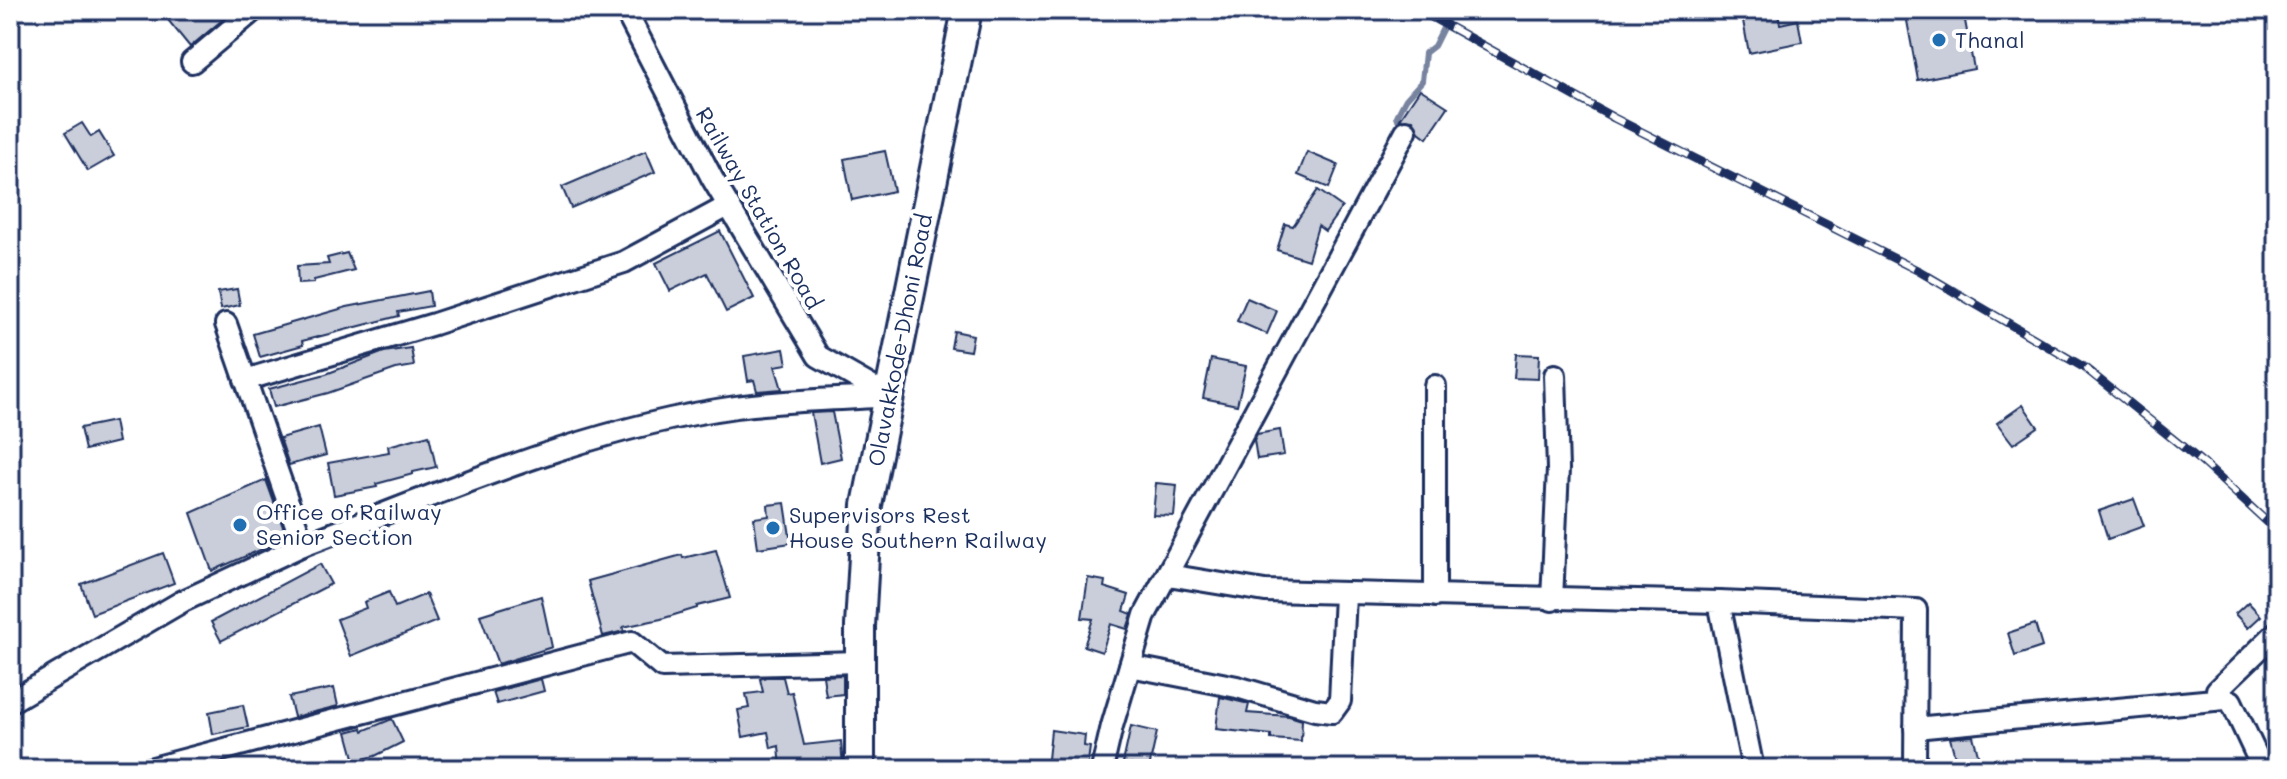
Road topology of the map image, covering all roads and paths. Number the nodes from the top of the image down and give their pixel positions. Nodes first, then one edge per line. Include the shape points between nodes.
1 (254, 10) edge
2 (625, 10) edge
3 (967, 10) edge
4 (192, 62) dead end
5 (1406, 131) dead end
6 (728, 206) junction
7 (226, 324) dead end
8 (1555, 375) dead end
9 (245, 380) junction
10 (1435, 386) dead end
11 (888, 396) junction
12 (303, 545) junction
13 (1168, 575) junction
14 (1345, 595) junction
15 (1435, 596) junction
16 (1552, 600) junction
17 (1719, 602) junction
18 (2277, 632) edge
19 (860, 662) junction
20 (1130, 666) junction
21 (2225, 699) junction
22 (10, 702) edge
23 (1915, 728) junction
24 (149, 769) edge
25 (860, 769) edge
26 (1102, 769) edge
27 (1753, 769) edge
28 (1915, 769) edge
29 (2263, 769) edge

1 - 4 street
2 - 6 street, Railway Station Road
3 - 11 main road, Olavakkode-Dhoni Road
5 - 13 street
6 - 9 street via 624,262
6 - 11 street, Railway Station Road via 818,356
7 - 9 street
8 - 16 street via 1558,469
9 - 12 street
10 - 15 street
11 - 12 street via 737,407 645,426 559,448
11 - 19 main road, Olavakkode-Dhoni Road via 867,505
12 - 22 street via 183,601
13 - 14 street via 1265,591
13 - 20 street via 1145,615
14 - 15 street
14 - 20 street via 1340,701 1332,712
15 - 16 street
16 - 17 street
17 - 23 street via 1916,610
17 - 27 street
18 - 21 street via 2217,690
19 - 24 street via 662,667 632,642
19 - 25 main road, Olavakkode-Dhoni Road
20 - 26 street
21 - 23 street
21 - 29 street via 2231,701
23 - 28 street

